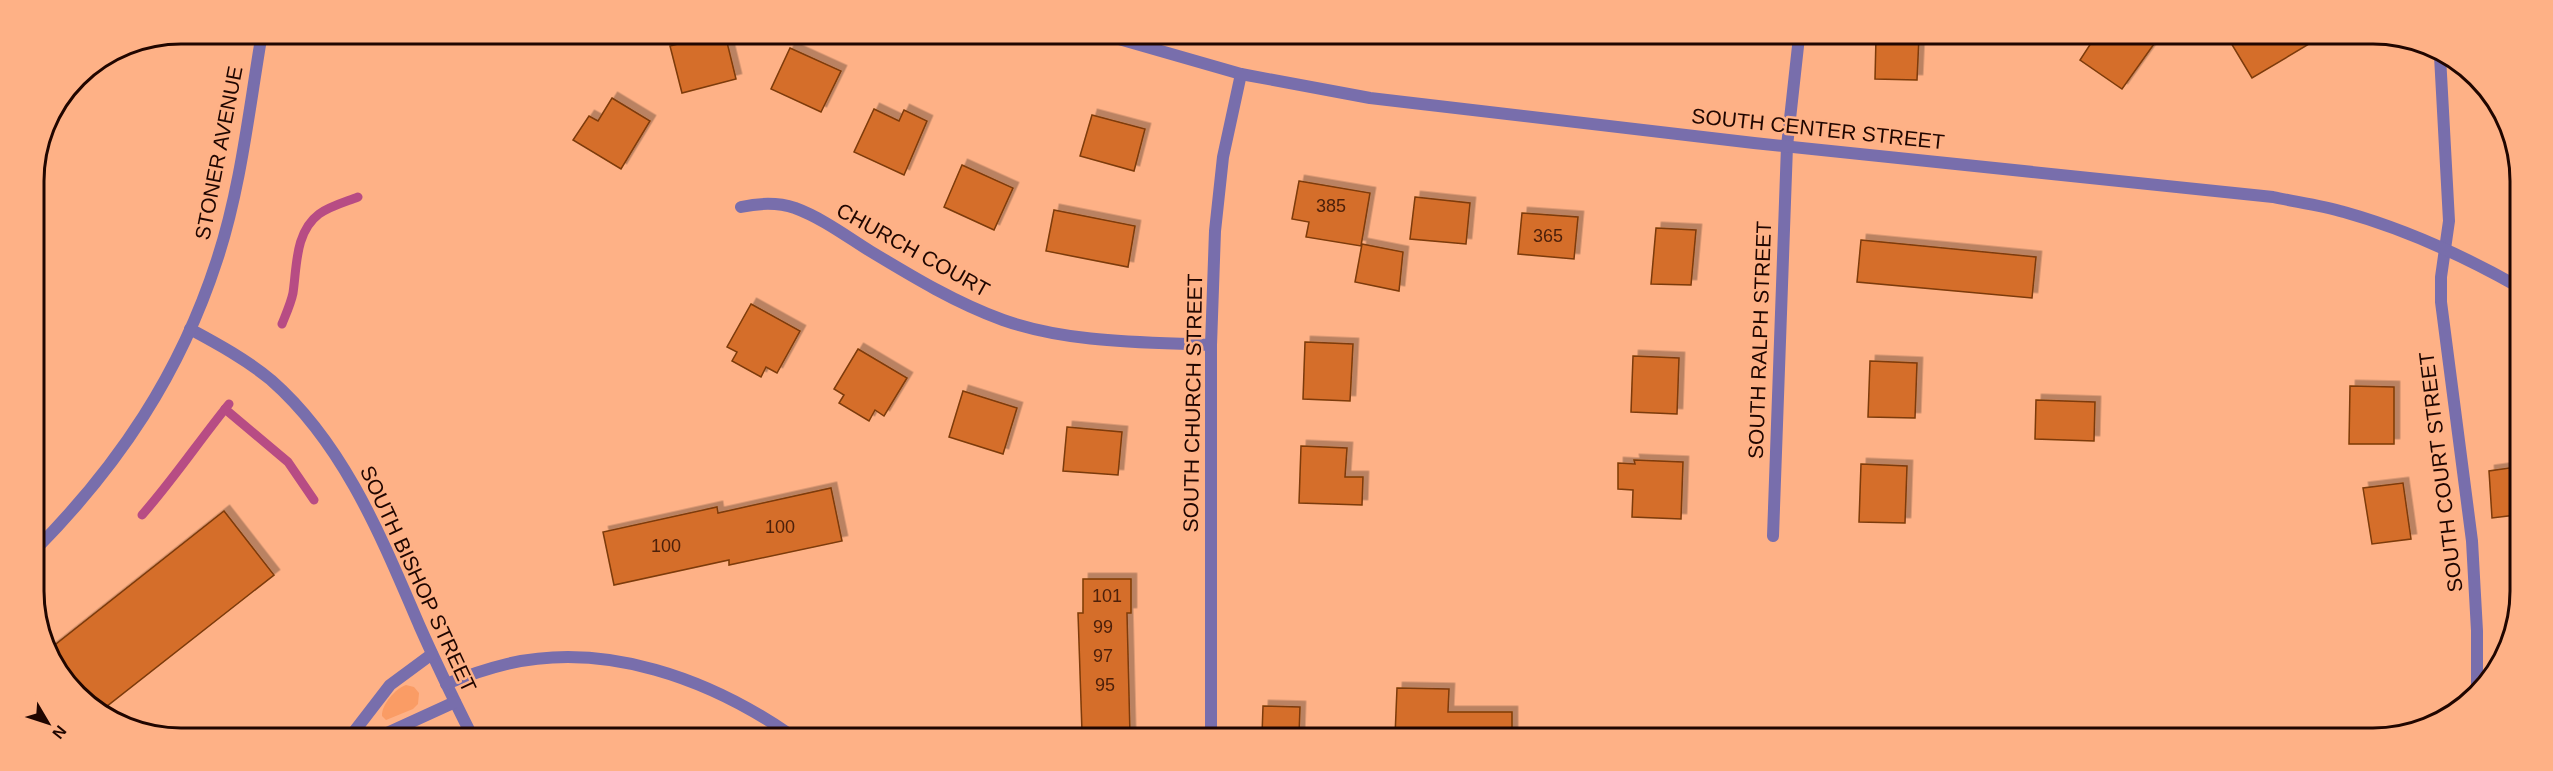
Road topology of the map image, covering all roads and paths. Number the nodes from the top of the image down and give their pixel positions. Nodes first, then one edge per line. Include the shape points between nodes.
1 (260, 44) edge
2 (1136, 44) edge
3 (1798, 44) edge
4 (2440, 62) edge
5 (1241, 74) junction
6 (1787, 146) junction
7 (741, 207) dead end
8 (2446, 249) junction
9 (2510, 282) edge
10 (190, 329) junction
11 (1210, 345) junction
12 (1773, 536) dead end
13 (44, 541) edge
14 (432, 654) junction
15 (2477, 680) edge
16 (446, 684) junction
17 (455, 702) junction
18 (358, 728) edge
19 (398, 728) edge
20 (468, 728) edge
21 (779, 728) edge
22 (1211, 728) edge

1 - 10 street, STONER AVENUE via 236,186 217,260
2 - 5 street, SOUTH CENTER STREET
3 - 6 street, SOUTH RALPH STREET
4 - 8 street, SOUTH COURT STREET via 2449,194
5 - 6 street, SOUTH CENTER STREET via 1437,107
5 - 11 street, SOUTH CHURCH STREET via 1223,157
6 - 8 street, SOUTH CENTER STREET via 2273,197 2343,211
6 - 12 street, SOUTH RALPH STREET
7 - 11 street, CHURCH COURT via 760,203 795,208 943,294 1005,320 1084,338
8 - 9 street, SOUTH CENTER STREET
8 - 15 street, SOUTH COURT STREET via 2440,302 2472,541
10 - 13 street, STONER AVENUE via 168,378 127,443
10 - 14 street, SOUTH BISHOP STREET via 270,380 317,429 343,466 370,518
11 - 22 street, SOUTH CHURCH STREET
14 - 16 street, SOUTH BISHOP STREET
14 - 18 street via 390,685
16 - 17 street, SOUTH BISHOP STREET
16 - 21 street via 509,663 550,658 636,665 724,694
17 - 19 street
17 - 20 street, SOUTH BISHOP STREET

